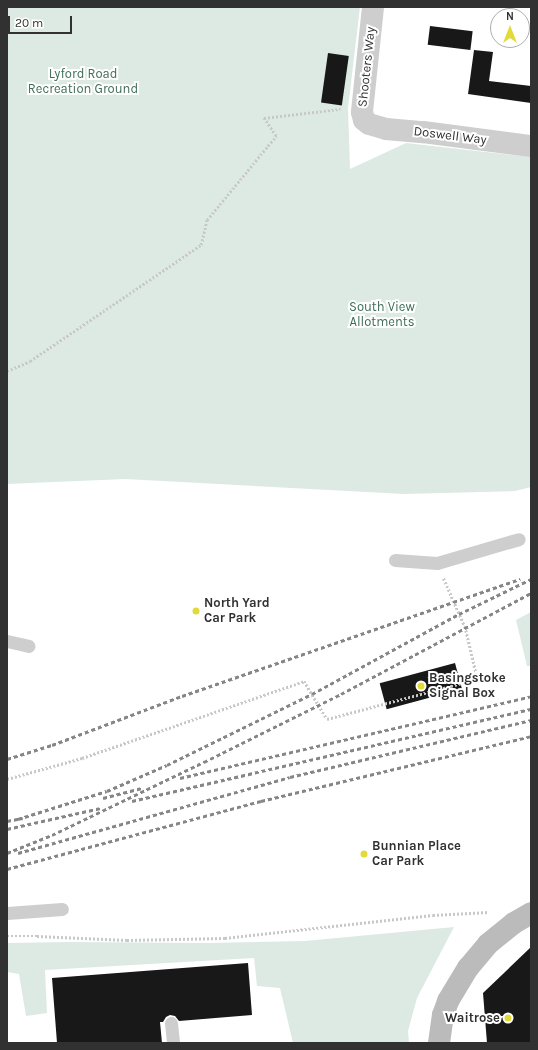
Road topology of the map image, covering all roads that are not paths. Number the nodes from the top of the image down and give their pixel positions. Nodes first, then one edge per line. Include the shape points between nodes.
1 (373, 7) edge
2 (363, 124) joint
3 (531, 146) edge
4 (518, 539) dead end
5 (395, 560) dead end
6 (7, 641) edge
7 (28, 646) dead end
8 (62, 909) dead end
9 (7, 913) edge
10 (531, 913) edge
11 (171, 1024) dead end
12 (173, 1043) edge
13 (439, 1043) edge

1 - 2 street, Shooters Way
2 - 3 street, Doswell Way
4 - 5 lane via 437,563
6 - 7 lane
8 - 9 lane
10 - 13 street via 488,944 468,968 448,1001
11 - 12 lane

